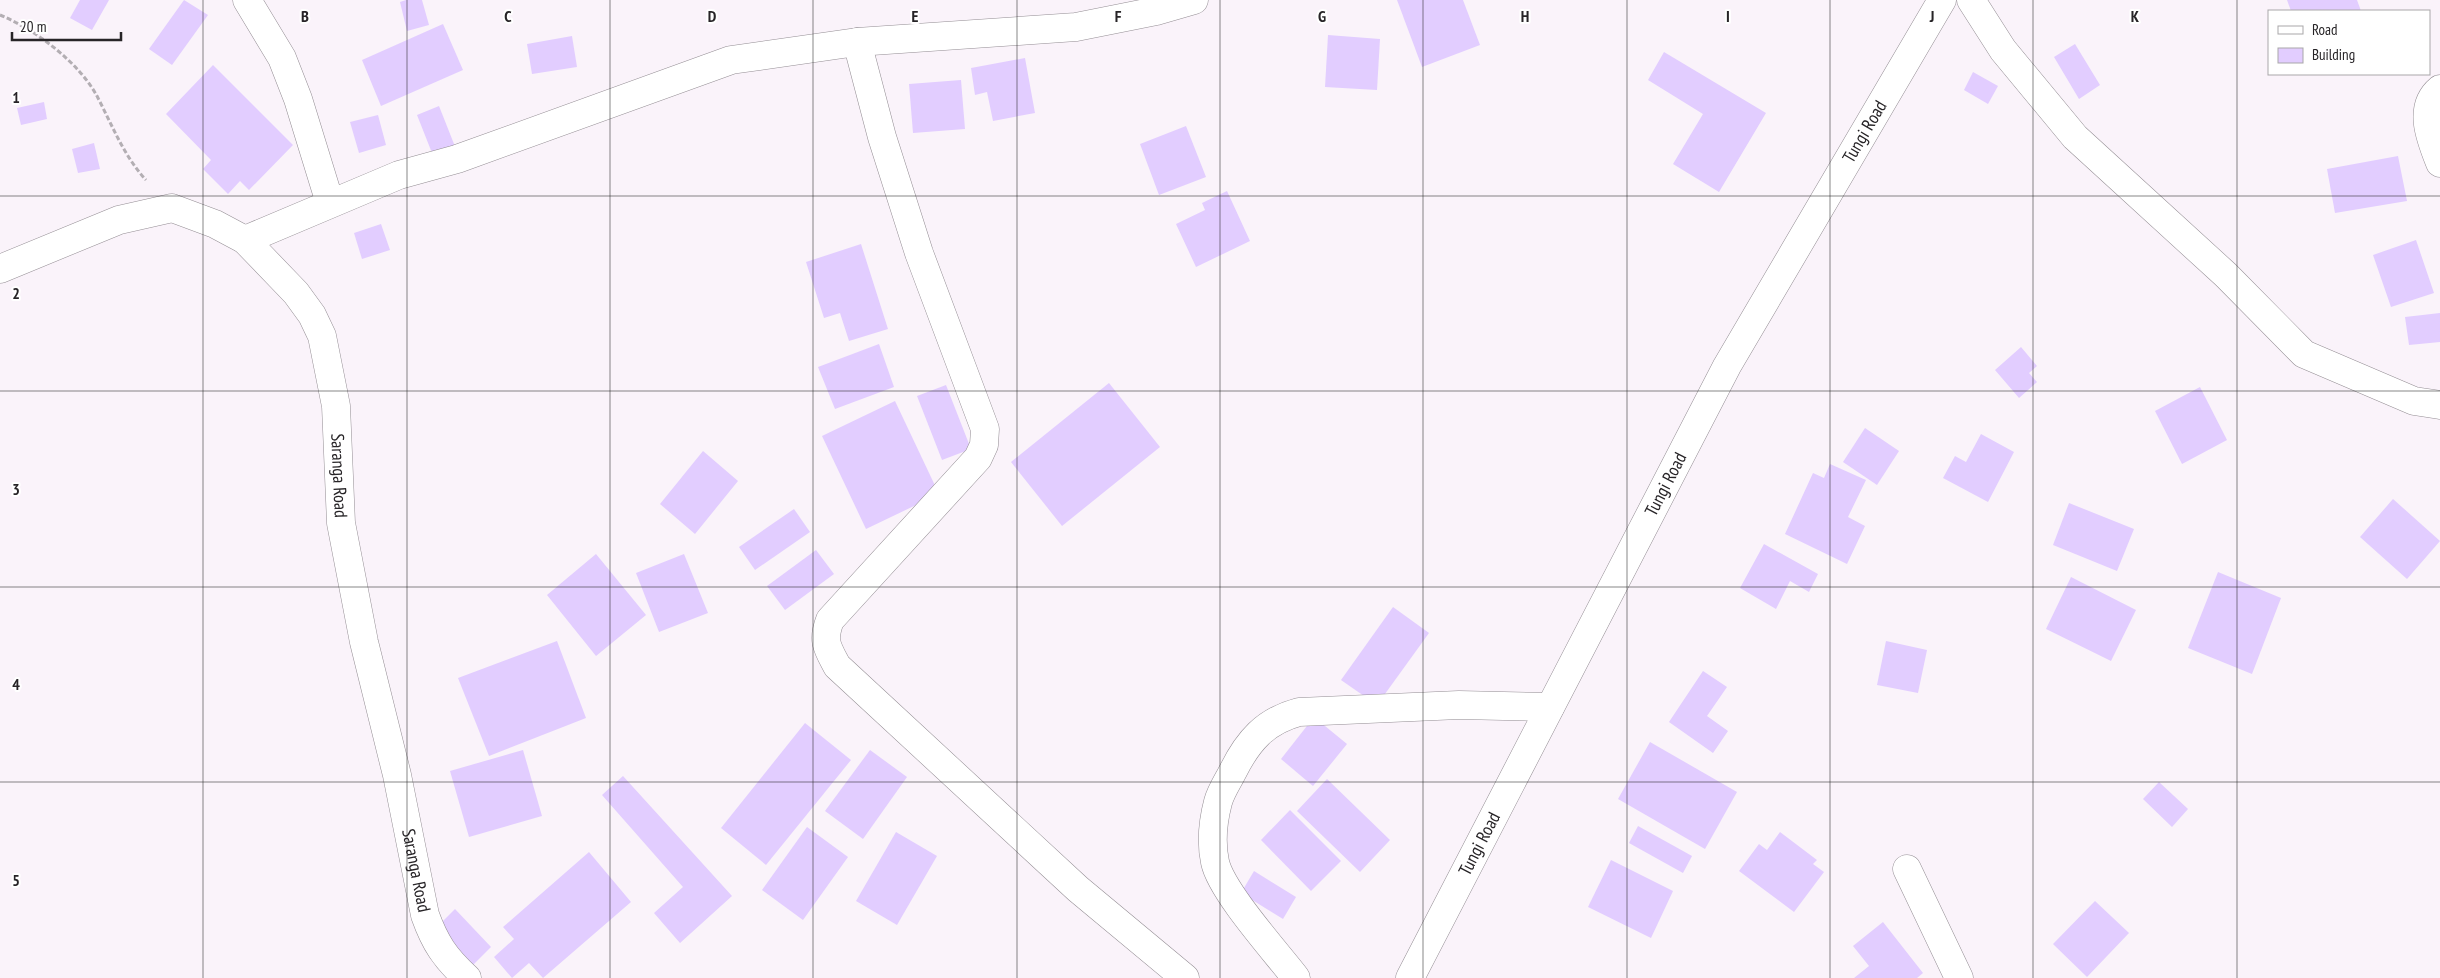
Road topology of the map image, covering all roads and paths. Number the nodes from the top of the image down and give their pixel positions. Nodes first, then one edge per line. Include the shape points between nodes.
1 (247, 0) edge
2 (1194, 0) edge
3 (1942, 0) edge
4 (1971, 0) edge
5 (0, 15) edge
6 (856, 42) junction
7 (2440, 89) edge
8 (2440, 163) edge
9 (330, 203) junction
10 (172, 208) junction
11 (245, 240) junction
12 (0, 269) edge
13 (2440, 405) edge
14 (1550, 707) junction
15 (1907, 869) dead end
16 (444, 967) edge
17 (467, 978) edge
18 (1185, 978) edge
19 (1296, 978) edge
20 (1410, 978) edge
21 (1959, 978) edge

1 - 9 street via 282,58 298,98
2 - 6 street via 1076,27
3 - 14 street, Tungi Road via 1727,366
4 - 13 street via 2003,50 2075,137 2226,275 2304,354 2414,402
5 - 10 path via 50,44 84,75 136,169
6 - 9 street via 731,60 457,159 399,175
6 - 18 street via 919,253 985,429 984,445 978,458 830,620 824,635 827,648 837,666 1071,883
7 - 8 street via 2429,101 2426,118
9 - 11 street
10 - 11 street, Saranga Road via 215,224
10 - 12 street via 119,220
11 - 16 street, Saranga Road via 296,293 322,336 336,406 341,523 364,642 404,803 425,915
14 - 19 street via 1458,705 1299,712 1284,716 1262,730 1245,748 1218,800 1212,832 1215,863 1226,887
14 - 20 street, Tungi Road
15 - 21 street
16 - 17 street, Saranga Road

